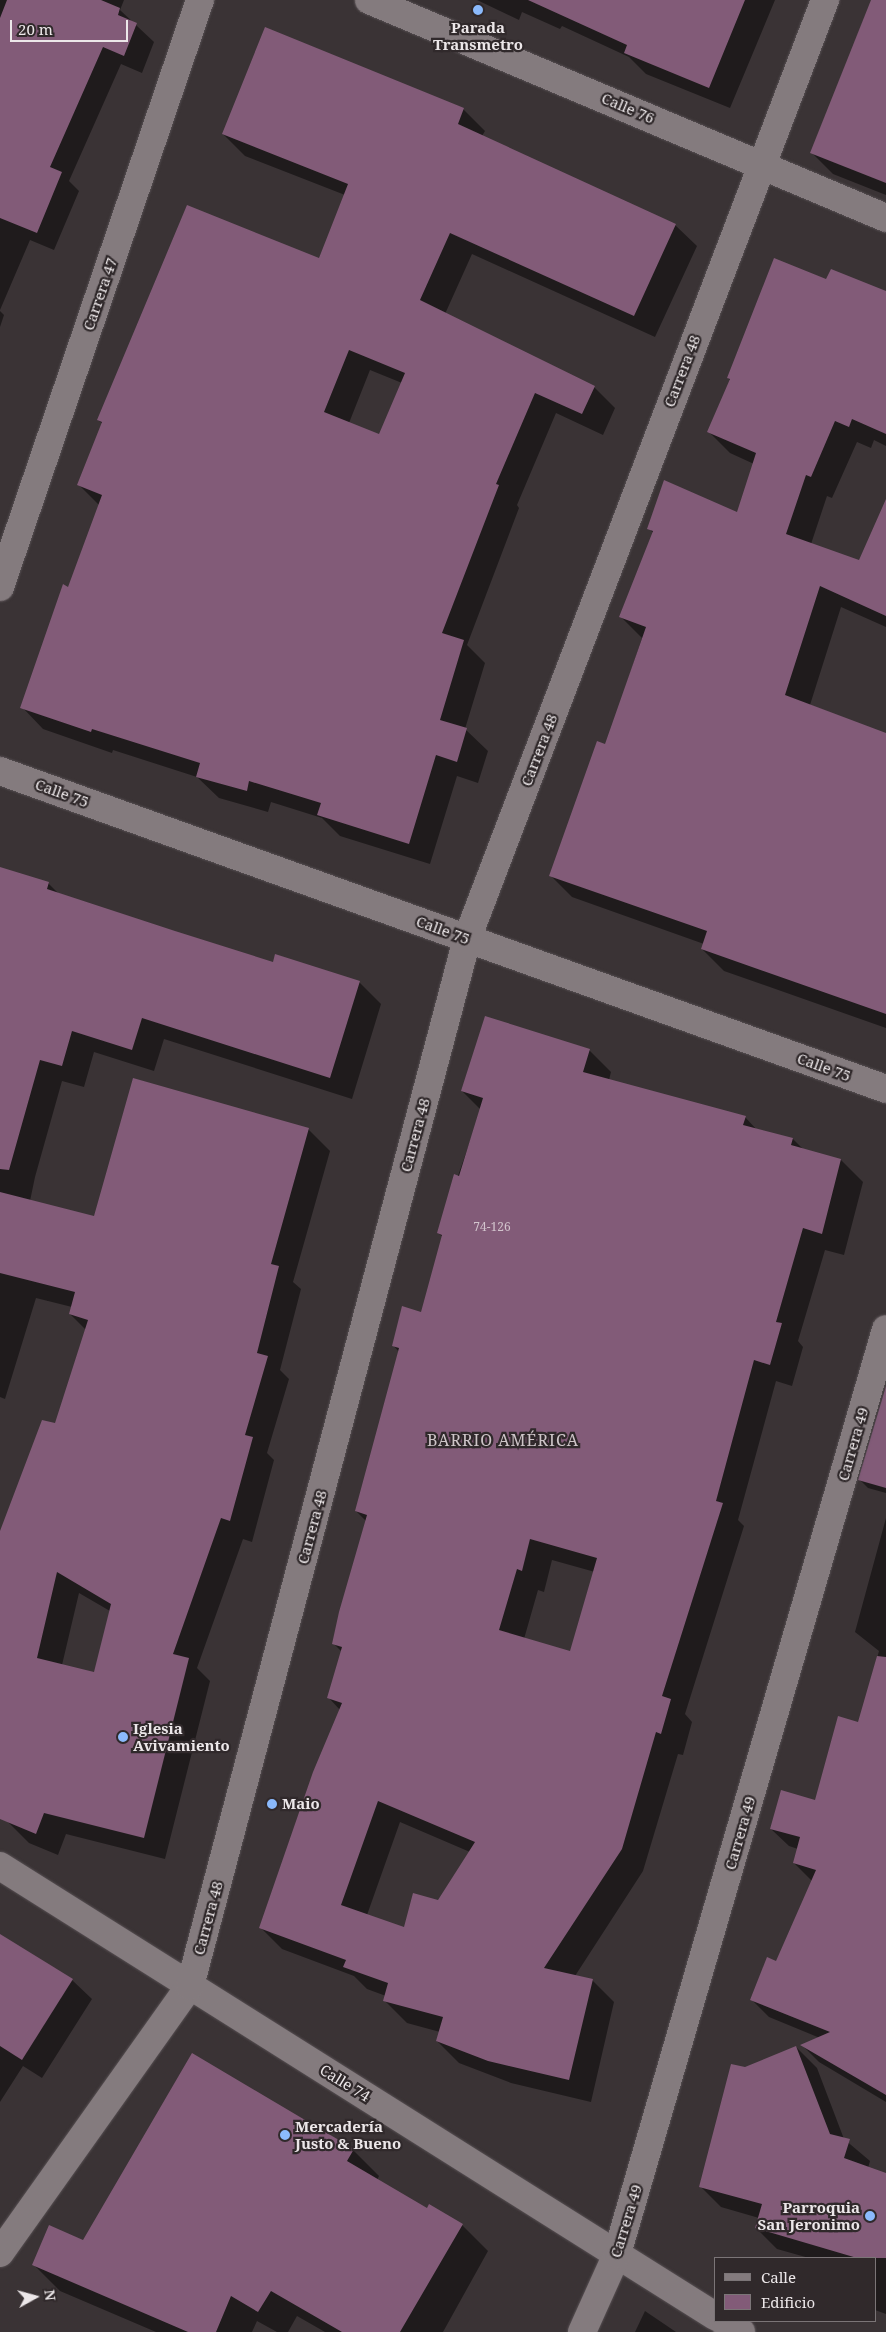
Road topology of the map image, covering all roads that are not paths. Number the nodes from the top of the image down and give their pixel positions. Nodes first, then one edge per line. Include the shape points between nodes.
1 (200, 0) edge
2 (369, 0) edge
3 (825, 0) edge
4 (760, 164) junction
5 (886, 218) edge
6 (0, 587) edge
7 (0, 771) edge
8 (468, 939) junction
9 (886, 1089) edge
10 (886, 1329) edge
11 (0, 1866) edge
12 (190, 1986) junction
13 (0, 2253) edge
14 (617, 2254) junction
15 (714, 2315) edge
16 (725, 2322) edge
17 (582, 2332) edge
18 (740, 2332) edge

1 - 6 street, Carrera 47
2 - 4 street, Calle 76
3 - 4 street, Carrera 48
4 - 5 street, Calle 76
4 - 8 street, Carrera 48
7 - 8 street, Calle 75
8 - 9 street, Calle 75
8 - 12 street, Carrera 48
10 - 14 street, Carrera 49
11 - 12 street, Calle 74
12 - 13 street, Carrera 48
12 - 14 street, Calle 74
14 - 15 street, Calle 74
14 - 17 street, Carrera 49
16 - 18 street

